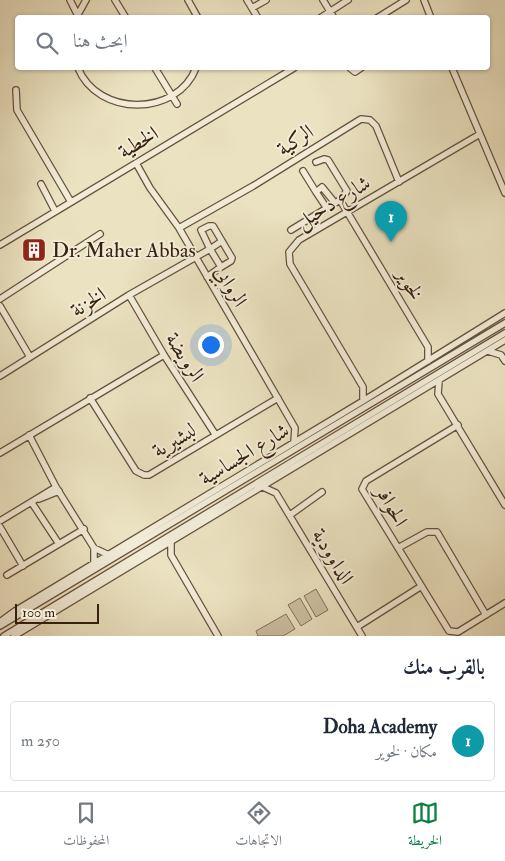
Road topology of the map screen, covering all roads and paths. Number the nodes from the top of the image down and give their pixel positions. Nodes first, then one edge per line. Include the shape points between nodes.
1 (70, 0) edge
2 (86, 0) edge
3 (115, 0) edge
4 (188, 0) edge
5 (247, 0) edge
6 (266, 0) edge
7 (323, 0) edge
8 (348, 0) edge
9 (406, 0) edge
10 (424, 0) edge
11 (252, 8) junction
12 (330, 12) junction
13 (77, 15) edge
14 (78, 15) edge
15 (124, 15) edge
16 (196, 15) edge
17 (256, 15) edge
18 (325, 15) edge
19 (332, 15) edge
20 (382, 15) edge
21 (430, 15) edge
22 (79, 70) edge
23 (156, 70) edge
24 (195, 70) edge
25 (291, 70) edge
26 (453, 70) edge
27 (16, 90) dead end
28 (172, 95) junction
29 (177, 104) dead end
30 (480, 134) junction
31 (136, 162) junction
32 (316, 162) dead end
33 (303, 171) dead end
34 (399, 182) junction
35 (40, 184) dead end
36 (316, 192) junction
37 (505, 193) edge
38 (337, 201) junction
39 (71, 202) junction
40 (326, 208) junction
41 (56, 210) junction
42 (348, 212) junction
43 (179, 228) junction
44 (291, 230) dead end
45 (100, 234) dead end
46 (222, 241) junction
47 (0, 244) edge
48 (210, 249) junction
49 (195, 256) junction
50 (221, 268) junction
51 (207, 277) junction
52 (129, 295) junction
53 (0, 299) edge
54 (0, 306) edge
55 (505, 313) edge
56 (505, 323) edge
57 (505, 333) edge
58 (504, 341) edge
59 (428, 347) junction
60 (488, 351) junction
61 (442, 352) junction
62 (164, 355) junction
63 (501, 355) junction
64 (30, 358) junction
65 (428, 361) junction
66 (505, 362) edge
67 (454, 364) junction
68 (412, 371) junction
69 (454, 372) junction
70 (0, 376) edge
71 (439, 381) junction
72 (406, 382) junction
73 (363, 387) junction
74 (425, 389) junction
75 (377, 392) junction
76 (405, 393) junction
77 (438, 394) junction
78 (414, 396) junction
79 (90, 398) junction
80 (278, 398) junction
81 (363, 401) junction
82 (458, 425) junction
83 (295, 428) junction
84 (317, 429) junction
85 (328, 429) junction
86 (310, 433) junction
87 (215, 434) junction
88 (29, 435) junction
89 (294, 442) junction
90 (285, 448) junction
91 (0, 453) edge
92 (281, 457) junction
93 (291, 463) junction
94 (289, 470) junction
95 (276, 479) junction
96 (263, 486) junction
97 (57, 489) junction
98 (322, 492) dead end
99 (276, 493) junction
100 (32, 503) junction
101 (505, 505) edge
102 (290, 515) junction
103 (0, 521) edge
104 (189, 524) junction
105 (0, 527) edge
106 (84, 530) junction
107 (186, 533) junction
108 (171, 542) junction
109 (59, 544) junction
110 (94, 548) junction
111 (130, 548) junction
112 (398, 548) junction
113 (118, 549) junction
114 (158, 550) junction
115 (109, 555) junction
116 (137, 555) junction
117 (171, 555) junction
118 (146, 556) junction
119 (94, 564) junction
120 (23, 566) junction
121 (7, 575) dead end
122 (420, 587) junction
123 (505, 604) edge
124 (486, 615) junction
125 (0, 622) edge
126 (0, 626) edge
127 (357, 627) junction
128 (4, 636) edge
129 (14, 636) edge
130 (218, 636) edge
131 (362, 636) edge

1 - 13 street
2 - 14 street
3 - 15 street
4 - 16 street
5 - 11 street
6 - 11 street
7 - 12 street
8 - 12 street
9 - 20 street
10 - 21 street
11 - 17 street
12 - 18 street
12 - 19 street
22 - 28 street via 94,90 125,104 144,105
23 - 28 street
24 - 28 street via 184,87
25 - 31 street, الخطية
26 - 30 street
27 - 39 street via 17,110
28 - 29 street
30 - 34 street, شارع دحيل
30 - 37 street
31 - 39 street, الخطية
31 - 43 street, الروابي
32 - 38 street via 324,158 328,160 347,191
33 - 36 street
34 - 42 street, شارع دحيل
34 - 43 street, الركية via 376,126 361,118
35 - 41 street
36 - 38 street, لخوير via 324,187
36 - 40 street
38 - 40 street
38 - 42 street, لخوير
39 - 41 street, الخطية
40 - 44 street
41 - 47 street, الخطية
42 - 59 street, لخوير
42 - 73 street, شارع دحيل via 299,240 292,246 288,258
43 - 49 street, الروابي
45 - 53 street
46 - 48 street, الخزنة
46 - 48 street via 213,226 201,230
46 - 50 street via 232,258
48 - 49 street, الخزنة
48 - 50 street
49 - 51 street, الروابي
49 - 52 street, الخزنة
50 - 51 street
51 - 80 street, الروابي
52 - 62 street, الرويضة
52 - 64 street, الخزنة
54 - 64 street
55 - 61 street, شارع الجساسية
56 - 72 street, شارع الجساسية
57 - 67 street, شارع الجساسية
58 - 60 street, شارع الجساسية
58 - 63 street
59 - 61 street
59 - 65 street
60 - 63 street
60 - 69 street, شارع الجساسية
61 - 65 street, شارع الجساسية
62 - 79 street
62 - 87 street, الرويضة
63 - 66 street
64 - 70 street, الخزنة
65 - 68 street, شارع الجساسية
67 - 69 street
67 - 76 street, شارع الجساسية
68 - 72 street
68 - 75 street, شارع الجساسية
69 - 71 street, شارع الجساسية
71 - 74 street, شارع الجساسية
71 - 77 street
72 - 85 street, شارع الجساسية
73 - 75 street
73 - 81 street
74 - 77 street
74 - 78 street, شارع الجساسية
75 - 81 street, شارع الجساسية
76 - 78 street
76 - 93 street, شارع الجساسية
77 - 82 street
78 - 94 street, شارع الجساسية
79 - 87 street, لبشيرية via 136,471 144,475
79 - 88 street
80 - 83 street, الروابي
80 - 87 street, لبشيرية
81 - 84 street, شارع الجساسية
82 - 101 street
82 - 112 street, الحوافر via 363,484 364,494
83 - 86 street
83 - 89 street
84 - 85 street
84 - 86 street, شارع الجساسية
85 - 92 street, شارع الجساسية
86 - 89 street, شارع الجساسية
88 - 91 street
88 - 97 street
89 - 90 street, شارع الجساسية
90 - 92 street
90 - 113 street, شارع الجساسية
92 - 111 street, شارع الجساسية
93 - 94 street
93 - 104 street, شارع الجساسية
94 - 95 street, شارع الجساسية
95 - 96 street, شارع الجساسية
95 - 99 street
96 - 99 street, الداوودية
96 - 107 street, شارع الجساسية
97 - 100 street
97 - 106 street
98 - 102 street
99 - 102 street, الداوودية
100 - 103 street
100 - 109 street
102 - 127 street, الداوودية
104 - 107 street
104 - 116 street, شارع الجساسية
105 - 120 street
106 - 109 street
106 - 110 street
107 - 108 street, شارع الجساسية
108 - 114 street, شارع الجساسية
108 - 117 street
109 - 120 street
110 - 115 street
110 - 119 street
111 - 113 street
111 - 126 street, شارع الجساسية
112 - 122 street, الحوافر
112 - 124 street via 432,530 437,532
113 - 115 street, شارع الجساسية
114 - 117 street
114 - 118 street, شارع الجساسية
115 - 119 street, شارع الجساسية
116 - 118 street
116 - 128 street, شارع الجساسية
117 - 130 street
118 - 129 street, شارع الجساسية
119 - 125 street, شارع الجساسية
120 - 121 street
122 - 124 street, الحوافر via 448,631 458,632
122 - 127 street
123 - 124 street, الحوافر
127 - 131 street, الداوودية

